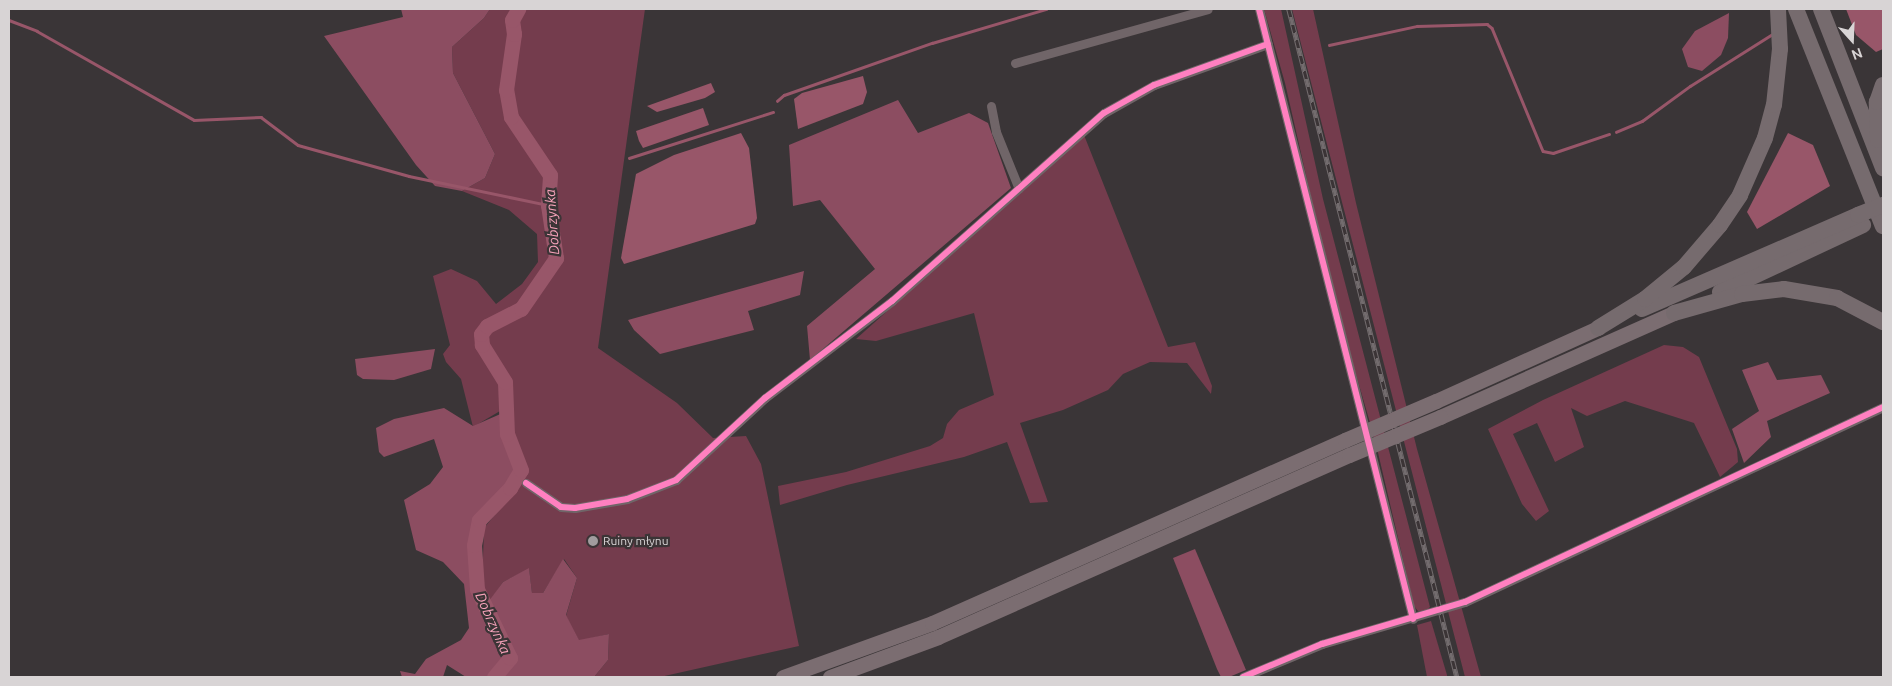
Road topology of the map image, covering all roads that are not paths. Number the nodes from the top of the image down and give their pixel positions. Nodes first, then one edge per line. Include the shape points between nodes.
1 (1208, 9) edge
2 (1259, 9) edge
3 (1778, 9) edge
4 (1796, 9) edge
5 (1821, 9) edge
6 (1268, 44) junction
7 (1015, 62) dead end
8 (1883, 85) edge
9 (991, 106) dead end
10 (1883, 166) edge
11 (1019, 189) junction
12 (1883, 204) edge
13 (1883, 216) edge
14 (1861, 220) junction
15 (1883, 226) edge
16 (1674, 313) junction
17 (1883, 322) edge
18 (1598, 328) junction
19 (1883, 407) edge
20 (526, 483) dead end
21 (1413, 619) junction
22 (783, 677) edge
23 (830, 677) edge
24 (1243, 677) edge

1 - 7 street
2 - 6 street
3 - 18 highway via 1779,68 1774,105 1765,138 1740,195 1720,225 1684,267 1645,299
4 - 15 highway
5 - 10 highway
6 - 11 street via 1197,67 1132,95 1088,125
6 - 21 street
8 - 10 highway via 1877,102 1876,124
9 - 11 street via 999,140
11 - 20 street via 892,301 765,398 676,480 627,499 575,508 561,506
12 - 14 highway, bridge
13 - 14 highway
14 - 16 highway
14 - 18 highway
16 - 17 highway via 1742,294 1784,289 1837,298
16 - 23 main road, bridge via 938,637
18 - 22 main road, bridge via 932,623
19 - 21 street via 1465,602
21 - 24 street via 1322,644

